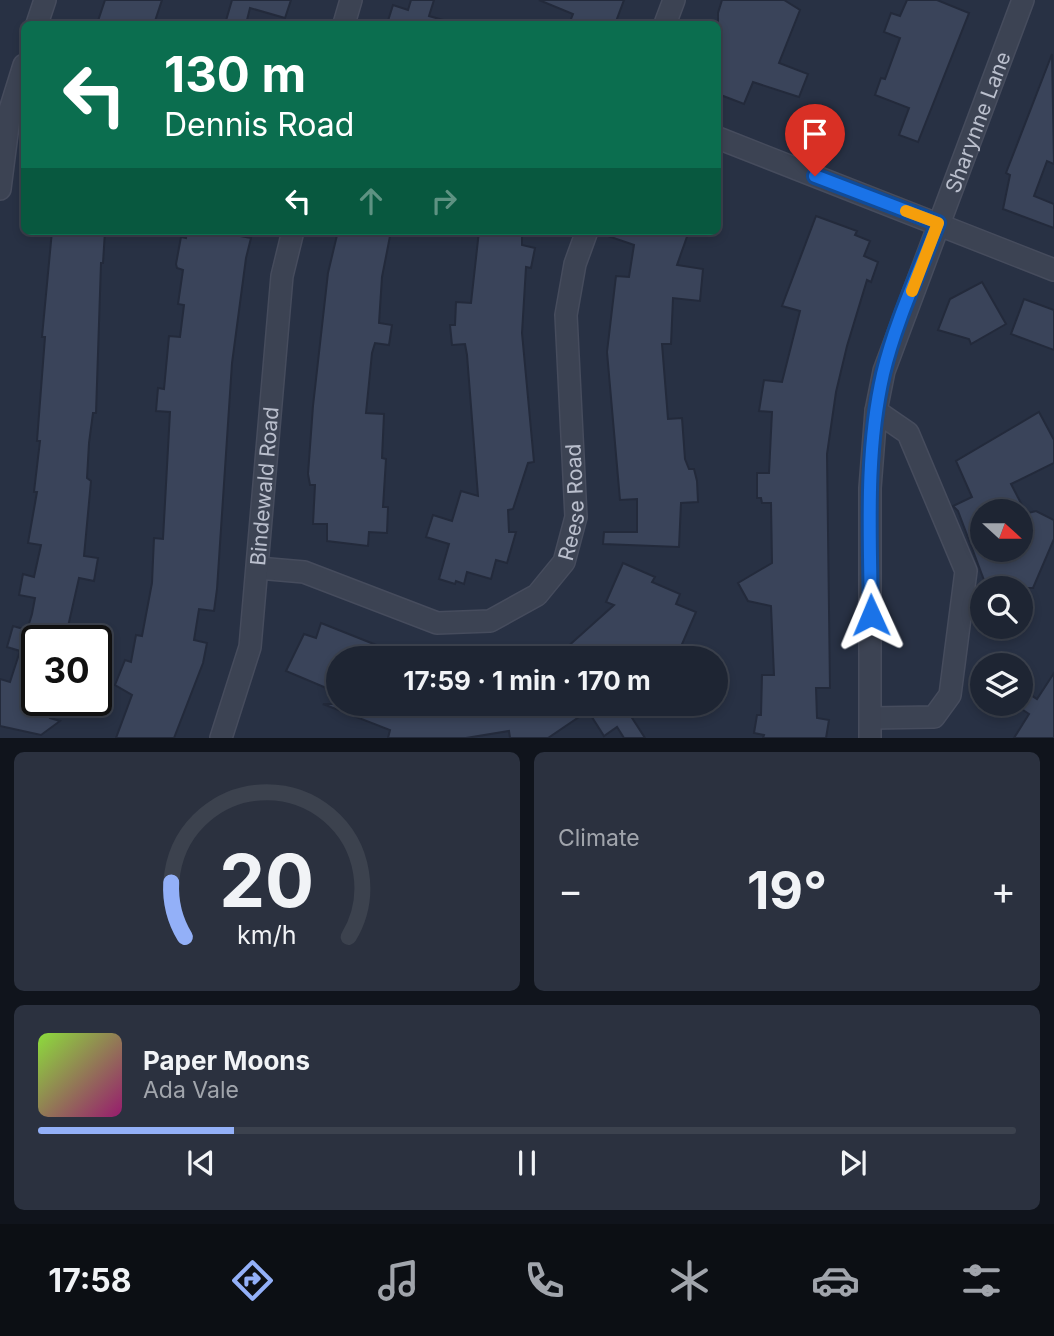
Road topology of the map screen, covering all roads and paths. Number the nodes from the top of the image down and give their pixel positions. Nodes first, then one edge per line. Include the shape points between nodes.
1 (46, 0) edge
2 (351, 0) edge
3 (674, 0) edge
4 (1023, 0) edge
5 (38, 21) edge
6 (345, 21) edge
7 (666, 21) edge
8 (21, 75) edge
9 (721, 139) edge
10 (0, 190) edge
11 (938, 223) junction
12 (292, 235) edge
13 (586, 235) edge
14 (1054, 270) edge
15 (876, 411) junction
16 (258, 568) junction
17 (872, 727) edge
18 (221, 737) edge

1 - 5 street
2 - 6 street
3 - 7 street
4 - 11 street, Sharynne Lane
8 - 10 street via 10,110
9 - 11 street
11 - 14 street
11 - 15 street, Sharynne Lane via 896,332
12 - 16 street, Bindewald Road via 282,276
13 - 16 street, Reese Road via 566,315 576,517 564,562 537,594 490,621 437,624 304,572
15 - 17 street, Sharynne Lane via 870,488
15 - 17 street via 908,433 965,571 950,695 934,717
16 - 18 street, Bindewald Road via 250,647

